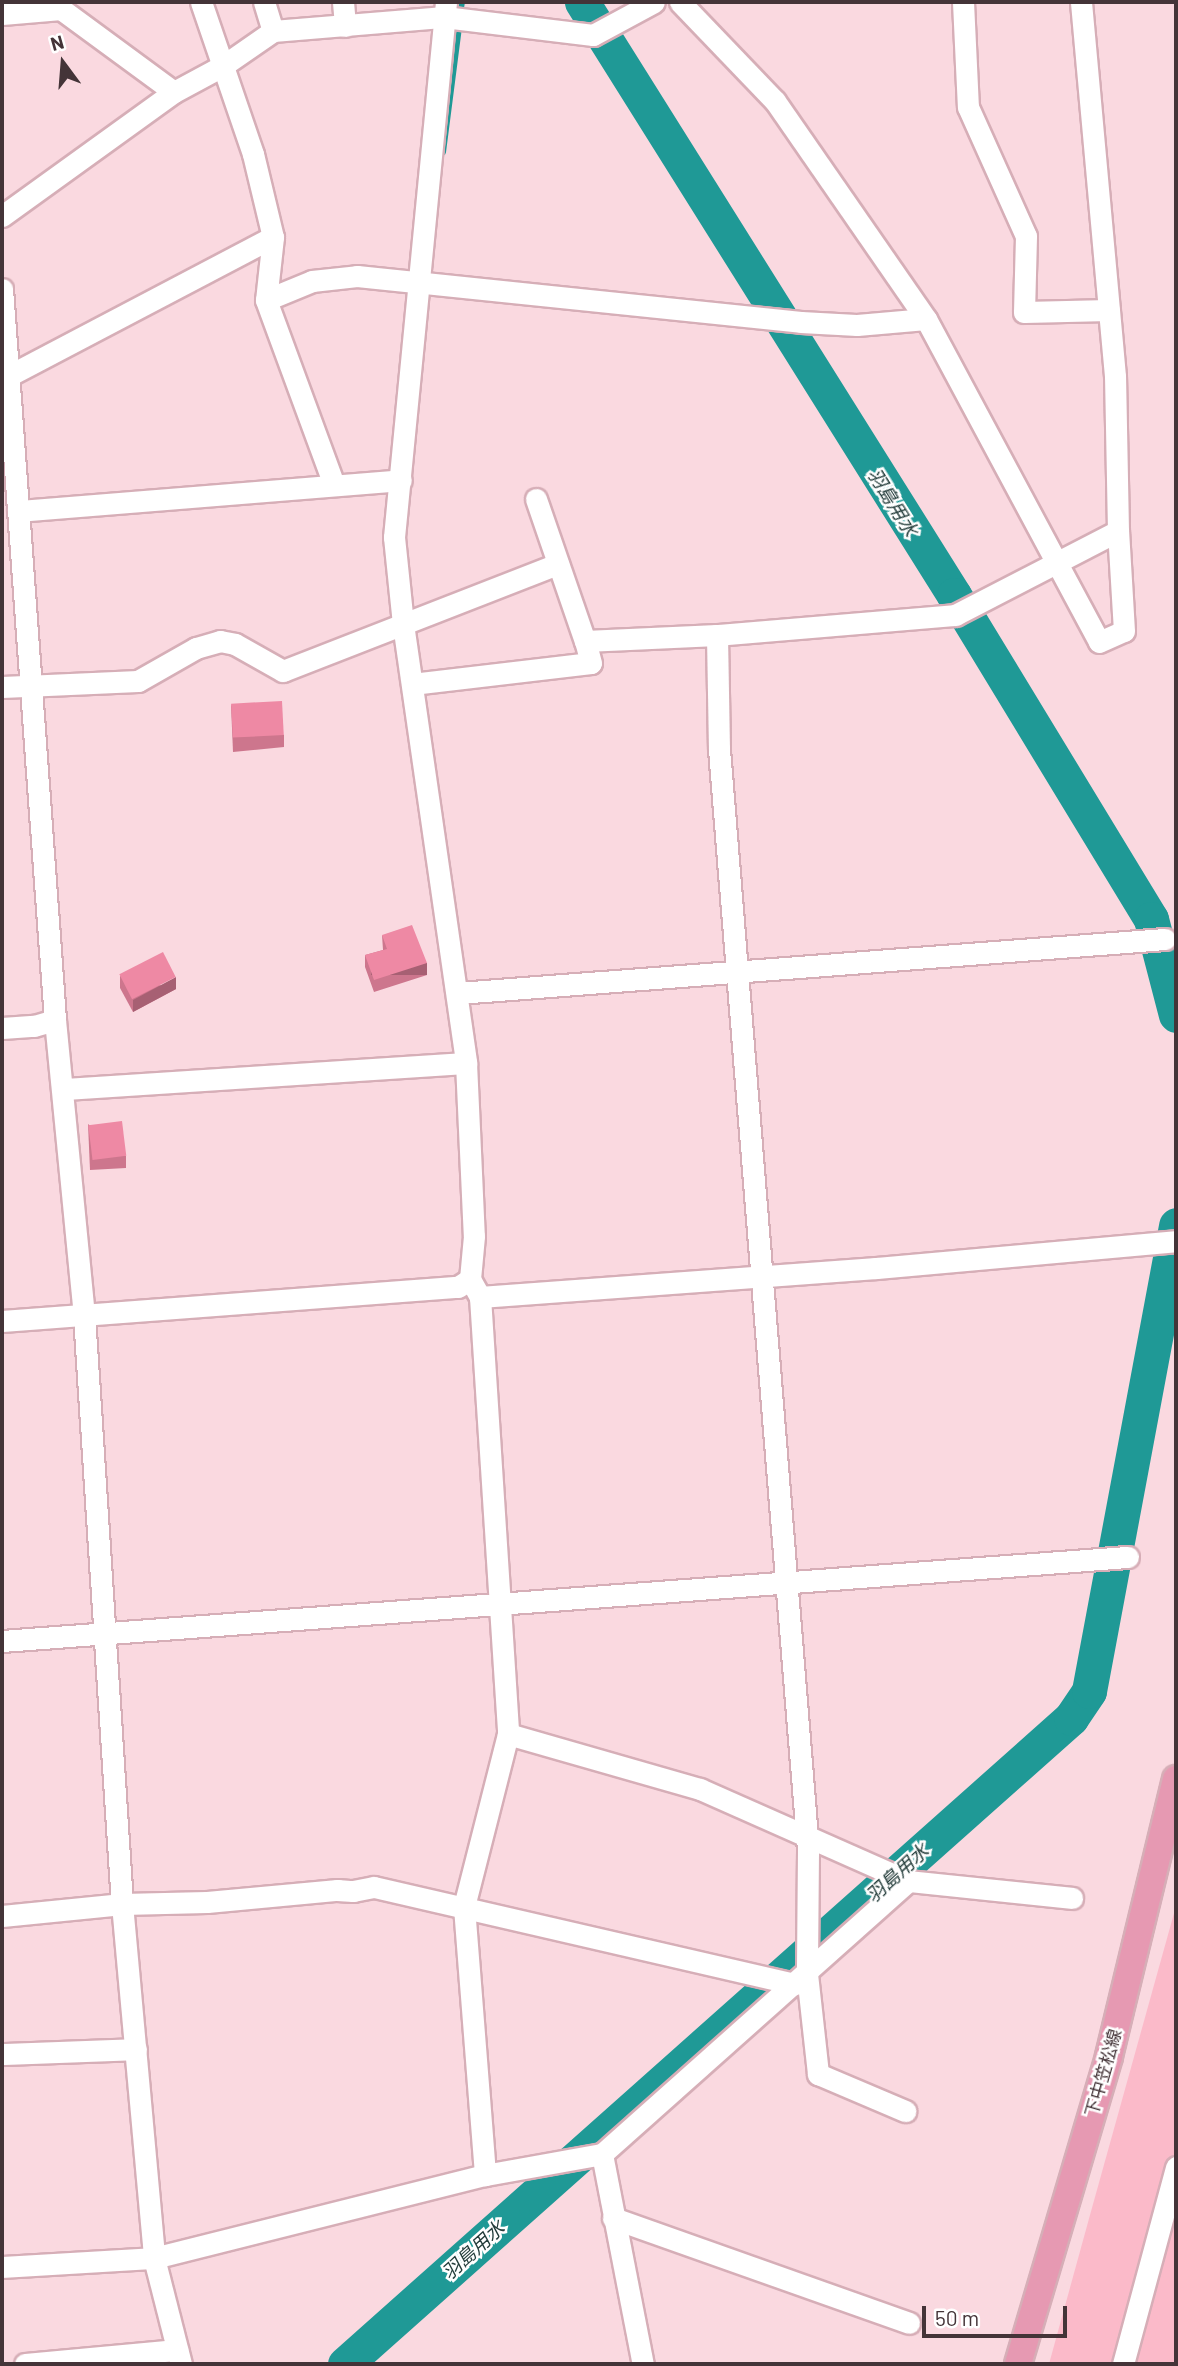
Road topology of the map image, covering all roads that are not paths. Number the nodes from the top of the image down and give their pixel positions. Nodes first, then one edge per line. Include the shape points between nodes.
1 (201, 2) edge
2 (264, 2) edge
3 (343, 2) edge
4 (654, 2) edge
5 (680, 2) edge
6 (963, 2) edge
7 (1081, 2) edge
8 (445, 10) edge
9 (2, 14) edge
10 (345, 26) junction
11 (273, 31) junction
12 (224, 65) junction
13 (173, 92) junction
14 (2, 216) edge
15 (273, 237) junction
16 (419, 284) junction
17 (2, 289) edge
18 (266, 300) junction
19 (1109, 310) junction
20 (926, 319) junction
21 (8, 376) junction
22 (401, 480) junction
23 (334, 485) junction
24 (536, 499) dead end
25 (18, 511) junction
26 (1118, 531) junction
27 (1058, 563) junction
28 (558, 565) junction
29 (403, 624) junction
30 (718, 635) junction
31 (585, 641) junction
32 (412, 684) junction
33 (30, 685) junction
34 (2, 687) edge
35 (1164, 939) dead end
36 (737, 969) junction
37 (458, 993) junction
38 (55, 1020) junction
39 (2, 1028) edge
40 (466, 1063) junction
41 (64, 1088) junction
42 (1168, 1242) edge
43 (763, 1276) junction
44 (475, 1288) junction
45 (84, 1315) junction
46 (2, 1321) edge
47 (1128, 1557) dead end
48 (789, 1584) junction
49 (499, 1603) junction
50 (104, 1635) junction
51 (2, 1641) edge
52 (508, 1734) junction
53 (1176, 1779) edge
54 (807, 1834) junction
55 (907, 1881) junction
56 (1072, 1898) dead end
57 (122, 1903) junction
58 (464, 1907) junction
59 (2, 1916) edge
60 (801, 1979) junction
61 (136, 2049) junction
62 (2, 2054) edge
63 (905, 2111) dead end
64 (601, 2154) junction
65 (1176, 2167) edge
66 (485, 2175) junction
67 (613, 2218) junction
68 (154, 2258) junction
69 (2, 2267) edge
70 (909, 2323) dead end
71 (179, 2357) edge
72 (25, 2364) edge
73 (643, 2364) edge
74 (1018, 2364) edge
75 (1123, 2364) edge

1 - 12 street
2 - 11 street
3 - 10 street
4 - 8 street via 593,35
5 - 20 street via 775,101
6 - 19 street via 968,107 1026,236 1024,312
7 - 19 street
8 - 10 street
8 - 16 street
9 - 13 street via 61,9
10 - 11 street
11 - 12 street
12 - 13 street
12 - 15 street via 253,154
13 - 14 street
15 - 18 street
15 - 21 street
16 - 18 street via 357,276 312,281
16 - 20 street via 801,322 857,325
16 - 22 street
17 - 21 street
18 - 23 street
19 - 26 street
20 - 27 street
21 - 25 street
22 - 23 street
22 - 29 street via 394,537
23 - 25 street
24 - 28 street
25 - 33 street
26 - 27 street
26 - 27 street via 1125,631 1100,642
27 - 30 street via 955,615
28 - 29 street
28 - 31 street
29 - 32 street
29 - 33 street via 283,671 220,641 196,648 138,681
30 - 31 street
30 - 36 street via 719,749
31 - 32 street via 591,663
32 - 37 street
33 - 34 street
33 - 38 street
35 - 36 street
36 - 37 street
36 - 43 street
37 - 40 street
38 - 39 street
38 - 41 street
40 - 41 street
40 - 44 street
41 - 45 street
42 - 43 street
43 - 44 street
43 - 48 street
44 - 45 street
44 - 49 street
45 - 46 street
45 - 50 street
47 - 48 street
48 - 49 street
48 - 54 street
49 - 50 street
49 - 52 street
50 - 51 street
50 - 57 street
52 - 54 street via 700,1788
52 - 58 street
53 - 74 main road, 下中笠松線 via 1109,2056
54 - 55 street
54 - 60 street via 807,1937
55 - 56 street
55 - 60 street
57 - 58 street via 206,1902 374,1887
57 - 59 street
57 - 61 street
58 - 60 street via 768,1979
58 - 66 street
60 - 63 street via 818,2074
60 - 64 street
61 - 62 street
61 - 68 street
64 - 66 street
64 - 67 street
65 - 75 street
66 - 68 street
67 - 70 street
67 - 73 street
68 - 69 street
68 - 71 street
71 - 72 street

